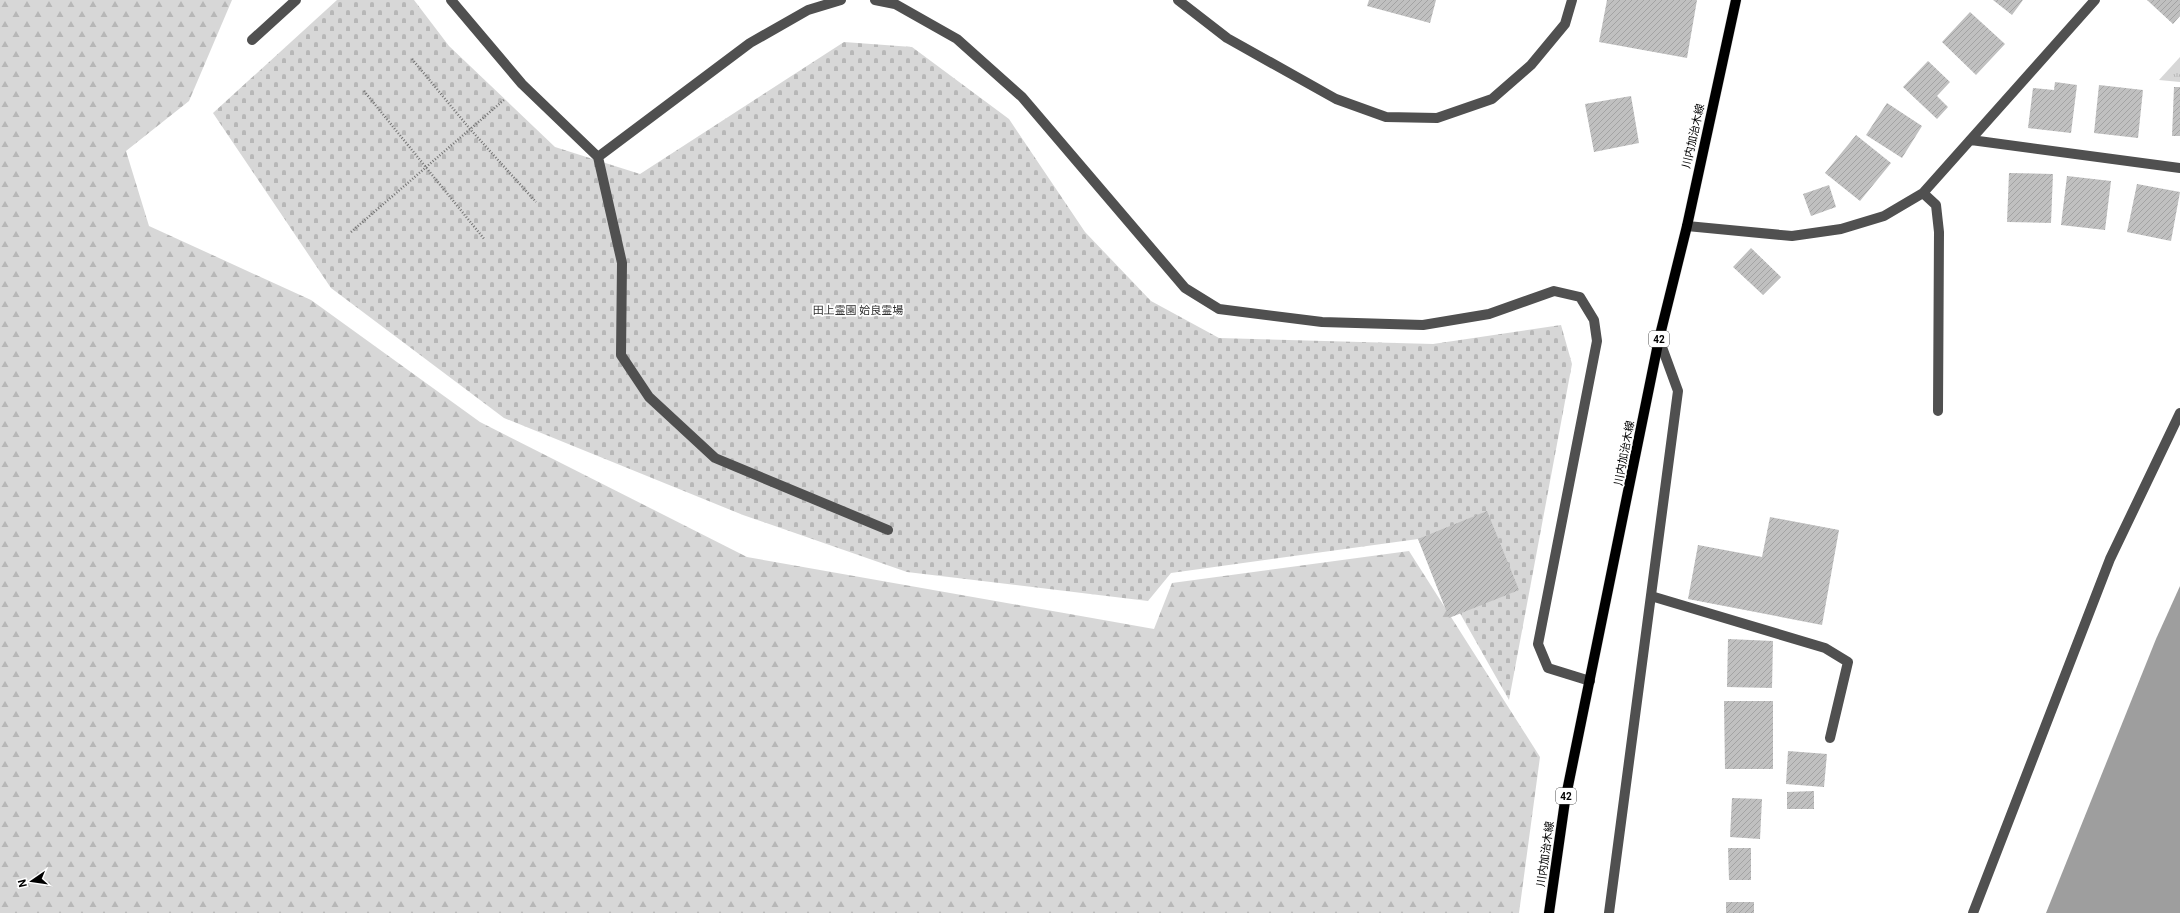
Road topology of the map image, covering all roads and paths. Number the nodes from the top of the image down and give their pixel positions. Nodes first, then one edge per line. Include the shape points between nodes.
1 (296, 0) edge
2 (451, 0) edge
3 (841, 0) edge
4 (875, 0) edge
5 (1178, 0) edge
6 (1572, 0) edge
7 (1736, 0) edge
8 (2095, 0) edge
9 (252, 40) dead end
10 (412, 59) dead end
11 (522, 84) junction
12 (364, 91) dead end
13 (470, 129) junction
14 (1971, 140) junction
15 (598, 157) junction
16 (427, 168) junction
17 (2180, 168) edge
18 (1923, 193) junction
19 (536, 202) dead end
20 (1687, 226) junction
21 (352, 232) dead end
22 (485, 240) dead end
23 (1659, 339) junction
24 (1938, 411) dead end
25 (2180, 413) edge
26 (888, 530) dead end
27 (1651, 596) junction
28 (1590, 681) junction
29 (1830, 738) dead end
30 (1549, 913) edge
31 (1610, 913) edge
32 (1973, 913) edge

1 - 9 street
2 - 11 street
3 - 15 street via 808,10 750,43
4 - 28 street via 895,4 957,39 1022,97 1185,288 1219,309 1322,322 1423,326 1489,314 1554,291 1580,297 1594,320 1596,341 1538,644 1548,668
5 - 6 street via 1227,38 1336,99 1386,117 1437,118 1492,99 1531,65 1564,24
7 - 20 main road, 川内加治木線 / 42
8 - 14 street
10 - 13 path
11 - 13 path
11 - 15 street
12 - 16 path
13 - 16 path
13 - 19 path
14 - 17 street
14 - 18 street
15 - 26 street via 622,263 621,355 649,397 716,458
16 - 21 path
16 - 22 path
18 - 20 street via 1884,216 1841,229 1792,236
18 - 24 street via 1936,206 1939,232
20 - 23 main road, 川内加治木線 / 42
23 - 27 street via 1678,392
23 - 28 main road, 川内加治木線 / 42
25 - 32 street via 2110,559
27 - 29 street via 1825,648 1848,662
27 - 31 street
28 - 30 main road, 川内加治木線 / 42 via 1565,801

